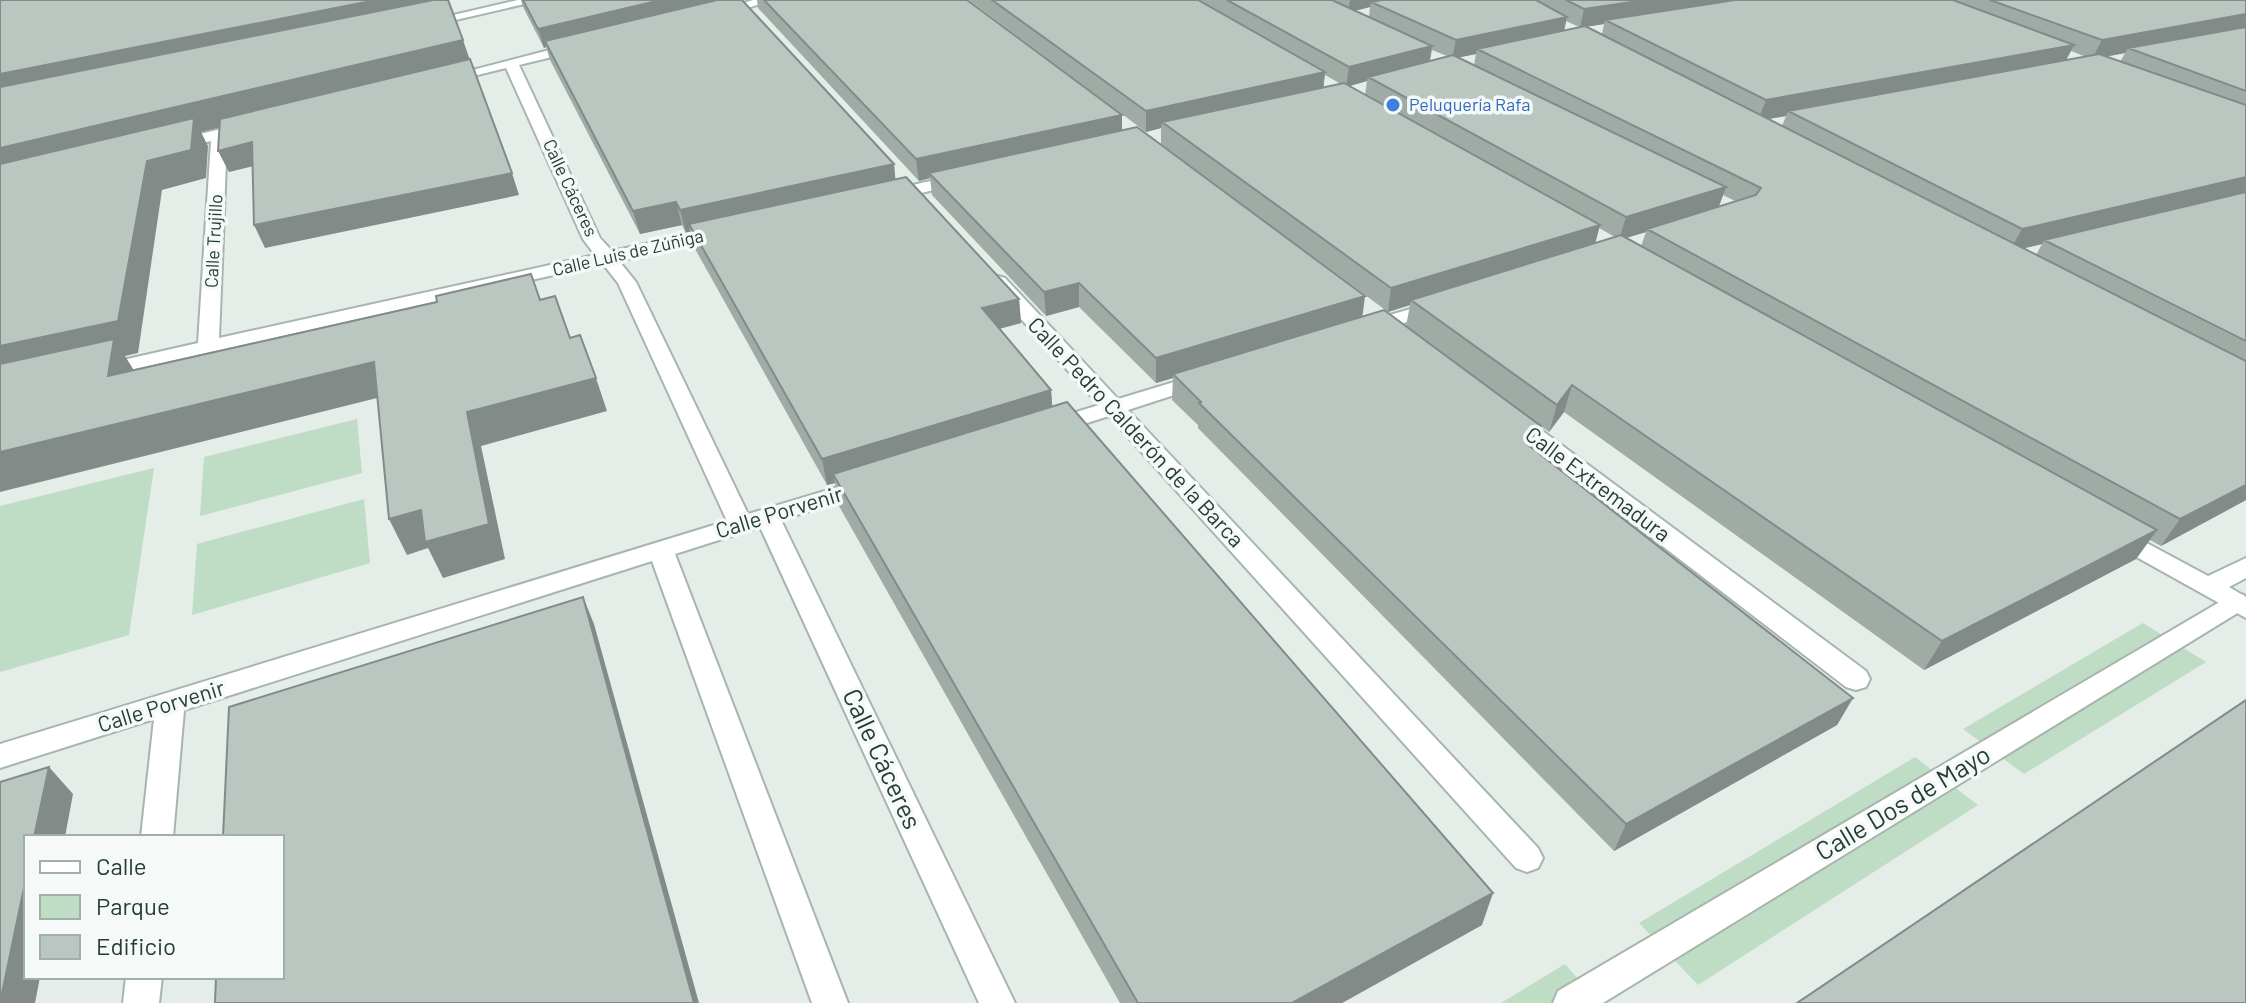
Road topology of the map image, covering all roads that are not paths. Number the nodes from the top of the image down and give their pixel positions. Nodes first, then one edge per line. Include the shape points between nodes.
1 (536, 0) edge
2 (768, 0) edge
3 (701, 16) edge
4 (407, 27) edge
5 (599, 42) edge
6 (511, 63) junction
7 (423, 85) edge
8 (261, 125) edge
9 (219, 135) junction
10 (154, 149) edge
11 (973, 177) edge
12 (908, 183) junction
13 (869, 200) edge
14 (932, 210) edge
15 (748, 227) edge
16 (606, 258) junction
17 (983, 265) edge
18 (1465, 298) edge
19 (1363, 307) edge
20 (1384, 323) junction
21 (1339, 337) edge
22 (1406, 339) edge
23 (208, 347) junction
24 (1219, 375) edge
25 (74, 376) edge
26 (1490, 403) edge
27 (1114, 408) junction
28 (1025, 436) edge
29 (890, 478) edge
30 (754, 520) junction
31 (2097, 523) edge
32 (660, 549) junction
33 (2246, 567) edge
34 (2208, 587) junction
35 (2241, 606) edge
36 (1856, 679) dead end
37 (170, 703) junction
38 (0, 756) edge
39 (157, 835) edge
40 (1527, 858) dead end
41 (144, 979) edge
42 (141, 1003) edge
43 (830, 1003) edge
44 (997, 1003) edge
45 (1571, 1003) edge

1 - 4 street
2 - 3 street via 751,12
5 - 6 street
6 - 7 street
6 - 16 street, Calle Cáceres via 592,239
8 - 9 street
9 - 10 street
9 - 23 street, Calle Trujillo
11 - 12 street
12 - 13 street
12 - 14 street
15 - 16 street, Calle Luis de Zúñiga
16 - 23 street, Calle Luis de Zúñiga
16 - 30 street, Calle Cáceres via 627,282
17 - 27 street, Calle Pedro Calderón de la Barca
18 - 20 street
19 - 20 street
20 - 21 street
20 - 22 street
23 - 25 street, Calle Luis de Zúñiga
24 - 27 street
26 - 36 street, Calle Extremadura
27 - 28 street
27 - 40 street, Calle Pedro Calderón de la Barca
29 - 30 street, Calle Porvenir
30 - 32 street, Calle Porvenir
30 - 44 street, Calle Cáceres
31 - 34 street
32 - 37 street, Calle Porvenir
32 - 43 street
33 - 34 street
34 - 35 street
35 - 45 street, Calle Dos de Mayo
37 - 38 street, Calle Porvenir
37 - 39 street
41 - 42 street

